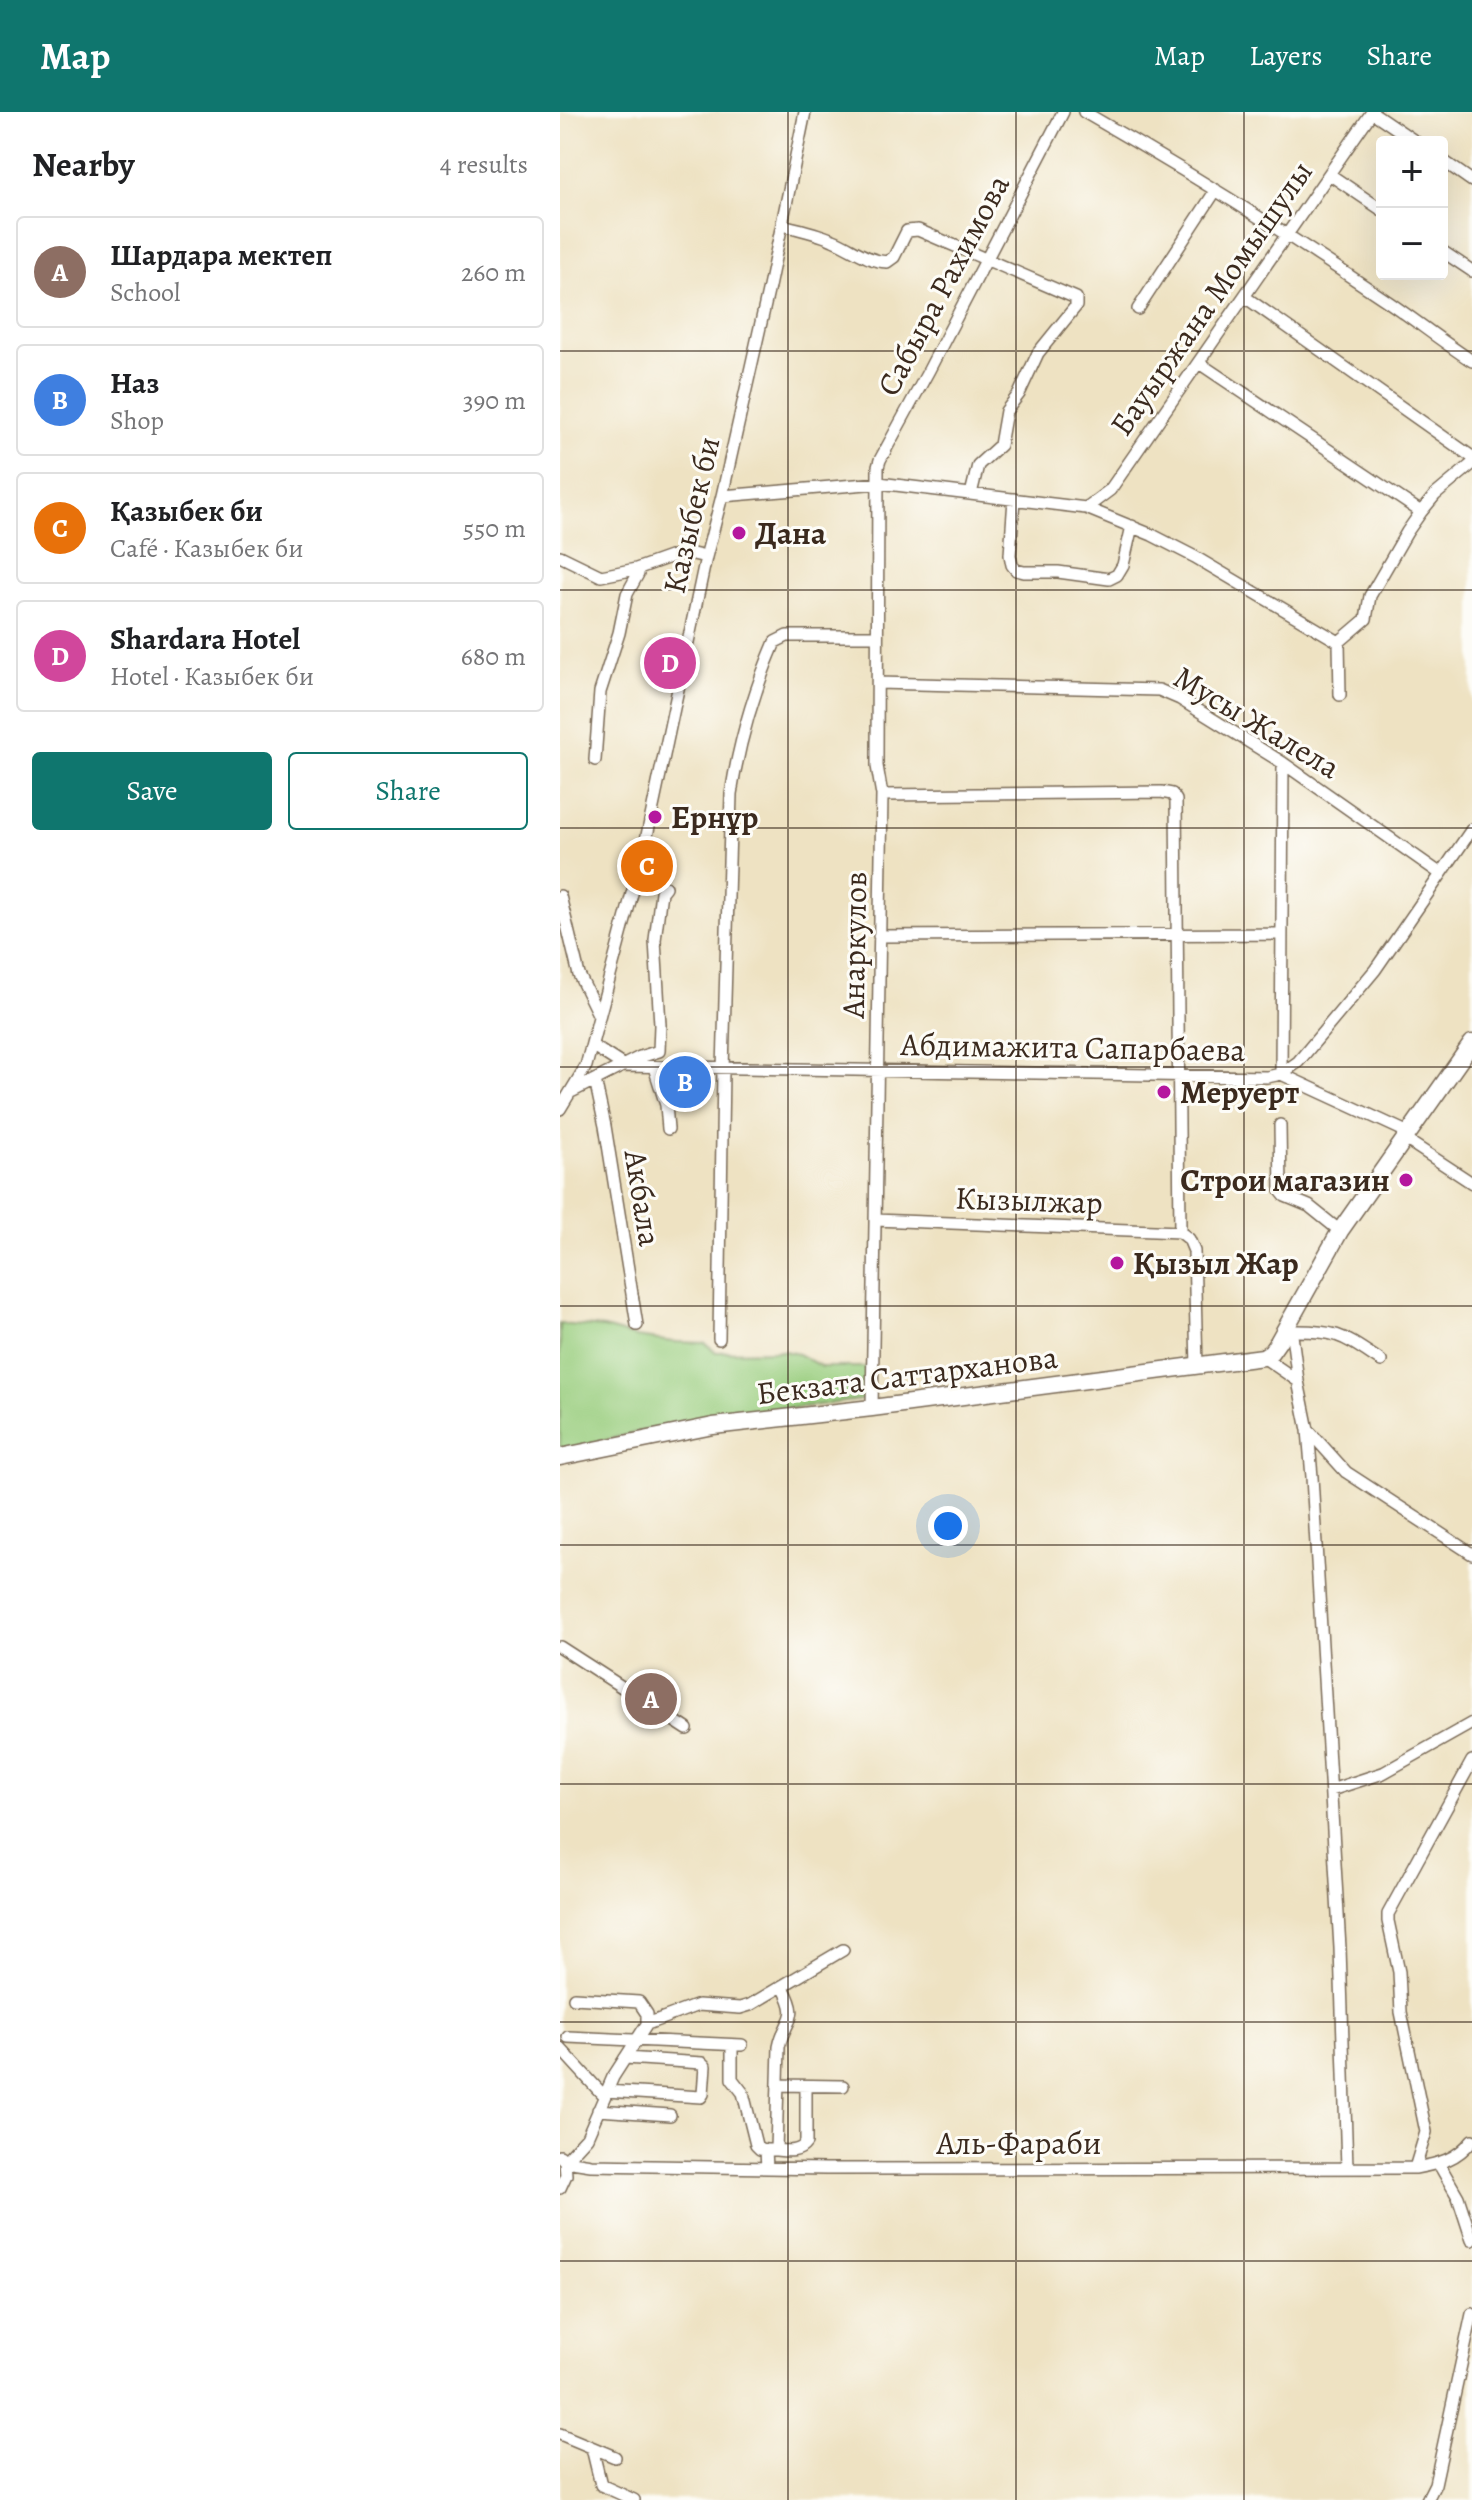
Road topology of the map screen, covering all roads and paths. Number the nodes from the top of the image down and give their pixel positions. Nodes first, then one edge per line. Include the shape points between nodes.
1 (805, 112) edge
2 (1063, 112) edge
3 (1084, 112) edge
4 (1372, 112) edge
5 (1407, 136) edge
6 (1448, 164) edge
7 (1329, 174) junction
8 (1472, 181) edge
9 (1216, 190) junction
10 (1379, 208) edge
11 (782, 225) junction
12 (1287, 235) junction
13 (1448, 255) edge
14 (986, 259) junction
15 (1472, 271) edge
16 (1245, 297) junction
17 (1138, 309) dead end
18 (1472, 361) edge
19 (1199, 363) junction
20 (1472, 457) edge
21 (1472, 464) edge
22 (879, 483) junction
23 (971, 494) junction
24 (722, 496) junction
25 (1014, 499) junction
26 (1086, 508) junction
27 (1421, 512) junction
28 (1132, 526) junction
29 (560, 556) edge
30 (706, 557) junction
31 (636, 569) junction
32 (877, 636) junction
33 (1339, 642) junction
34 (878, 683) junction
35 (1340, 695) dead end
36 (595, 760) dead end
37 (1283, 763) junction
38 (882, 795) junction
39 (1472, 829) edge
40 (1441, 874) junction
41 (665, 887) dead end
42 (560, 896) edge
43 (1280, 934) junction
44 (1178, 935) junction
45 (879, 936) junction
46 (599, 1016) junction
47 (1472, 1043) edge
48 (593, 1046) junction
49 (624, 1066) junction
50 (654, 1067) junction
51 (723, 1069) junction
52 (878, 1069) junction
53 (1178, 1074) junction
54 (1281, 1074) junction
55 (595, 1080) junction
56 (572, 1091) junction
57 (560, 1109) edge
58 (1280, 1125) dead end
59 (668, 1129) dead end
60 (1407, 1136) junction
61 (1472, 1183) edge
62 (875, 1220) junction
63 (1340, 1231) junction
64 (1180, 1232) junction
65 (637, 1325) dead end
66 (1286, 1331) junction
67 (719, 1339) dead end
68 (1263, 1357) junction
69 (1381, 1361) dead end
70 (1197, 1367) junction
71 (1298, 1381) junction
72 (872, 1408) junction
73 (1308, 1430) junction
74 (560, 1457) edge
75 (1472, 1554) edge
76 (560, 1647) edge
77 (1472, 1723) edge
78 (687, 1729) dead end
79 (1472, 1761) edge
80 (1331, 1790) junction
81 (843, 1950) dead end
82 (783, 1987) junction
83 (574, 1998) dead end
84 (647, 2024) junction
85 (568, 2037) dead end
86 (637, 2040) junction
87 (560, 2048) edge
88 (625, 2058) junction
89 (778, 2085) junction
90 (806, 2086) junction
91 (843, 2086) dead end
92 (605, 2094) junction
93 (598, 2110) junction
94 (670, 2115) dead end
95 (1472, 2140) edge
96 (771, 2150) junction
97 (563, 2159) edge
98 (1439, 2164) junction
99 (767, 2168) junction
100 (1347, 2168) junction
101 (1415, 2168) junction
102 (560, 2188) edge
103 (1472, 2240) edge
104 (1472, 2314) edge
105 (560, 2434) edge
106 (592, 2448) junction
107 (615, 2457) dead end
108 (634, 2500) edge
109 (1427, 2500) edge

1 - 11 street, Казыбек би
2 - 14 street, Сабыра Рахимова
3 - 9 street
4 - 5 street
4 - 7 street, Бауыржана Момышулы
6 - 8 street
7 - 10 street
7 - 12 street, Бауыржана Момышулы
9 - 12 street
9 - 17 street
11 - 14 street via 819,234 880,262 894,257 912,230
11 - 24 street, Казыбек би
12 - 16 street, Бауыржана Момышулы
12 - 18 street
13 - 15 street
14 - 22 street, Сабыра Рахимова via 880,460
14 - 23 street via 1072,295 1077,302 1038,353 1006,411 1000,445 978,465
16 - 19 street, Бауыржана Момышулы
16 - 20 street
19 - 26 street, Бауыржана Момышулы via 1110,490
19 - 27 street
21 - 27 street
22 - 23 street
22 - 24 street
22 - 32 street, Анаркулов
23 - 25 street
24 - 30 street, Казыбек би
25 - 26 street
25 - 28 street via 1010,555 1016,570 1024,572 1109,579 1123,565
26 - 28 street
27 - 33 street via 1370,596 1366,619
28 - 33 street
29 - 31 street via 601,576
30 - 31 street via 684,552
30 - 46 street, Казыбек би via 645,845
31 - 36 street via 600,692
32 - 34 street, Анаркулов
32 - 51 street via 787,636 775,642 751,706 731,794
33 - 35 street
34 - 37 street, Мусы Жалела via 1159,690
34 - 38 street, Анаркулов
37 - 40 street, Мусы Жалела
37 - 43 street
38 - 44 street via 1172,794 1177,809
38 - 45 street, Анаркулов
39 - 40 street, Абдимажита Сапарбаева
40 - 54 street, Абдимажита Сапарбаева via 1375,970 1298,1062
41 - 49 street via 655,940 661,1048
42 - 46 street via 579,975
43 - 44 street
43 - 54 street
44 - 45 street
44 - 53 street
45 - 52 street, Анаркулов
46 - 48 street, Казыбек би
47 - 60 street
48 - 49 street
48 - 56 street, Казыбек би
49 - 50 street, Абдимажита Сапарбаева
49 - 55 street
50 - 51 street, Абдимажита Сапарбаева
50 - 59 street
51 - 52 street, Абдимажита Сапарбаева
51 - 67 street
52 - 53 street, Абдимажита Сапарбаева
52 - 62 street, Анаркулов
53 - 54 street, Абдимажита Сапарбаева
53 - 64 street
54 - 60 street, Абдимажита Сапарбаева
55 - 56 street
55 - 65 street, Акбала
56 - 57 street, Казыбек би
58 - 63 street via 1281,1191
60 - 61 street, Абдимажита Сапарбаева
60 - 63 street
62 - 64 street, Кызылжар
62 - 72 street, Анаркулов
63 - 66 street
64 - 70 street via 1194,1251
66 - 68 street
66 - 69 street via 1337,1334
66 - 71 street
68 - 70 street, Бекзата Саттарханова
68 - 71 street
70 - 72 street, Бекзата Саттарханова
71 - 73 street
72 - 74 street, Бекзата Саттарханова via 713,1426
73 - 75 street via 1346,1472
73 - 80 street
76 - 78 street
77 - 80 street via 1383,1773
79 - 101 street via 1388,1914 1401,2012 1426,2132
80 - 100 street
81 - 82 street
82 - 84 street via 740,2008 698,2005
82 - 89 street via 792,2003 792,2017 780,2039
83 - 84 street via 639,2002
84 - 86 street
85 - 86 street
86 - 88 street
86 - 96 street via 737,2045 732,2079 743,2093 756,2145
87 - 92 street
88 - 92 street
88 - 92 street via 702,2063 703,2094
89 - 90 street
89 - 96 street
90 - 91 street
90 - 96 street via 806,2143 795,2150
92 - 93 street
93 - 94 street
93 - 97 street via 587,2137
95 - 98 street, Аль-Фараби
96 - 99 street
97 - 99 street, Аль-Фараби via 591,2165
97 - 102 street via 566,2175
98 - 101 street, Аль-Фараби
98 - 103 street via 1458,2197
99 - 100 street, Аль-Фараби
100 - 101 street, Аль-Фараби
104 - 109 street via 1435,2484
105 - 106 street
106 - 107 street
106 - 108 street via 601,2485

